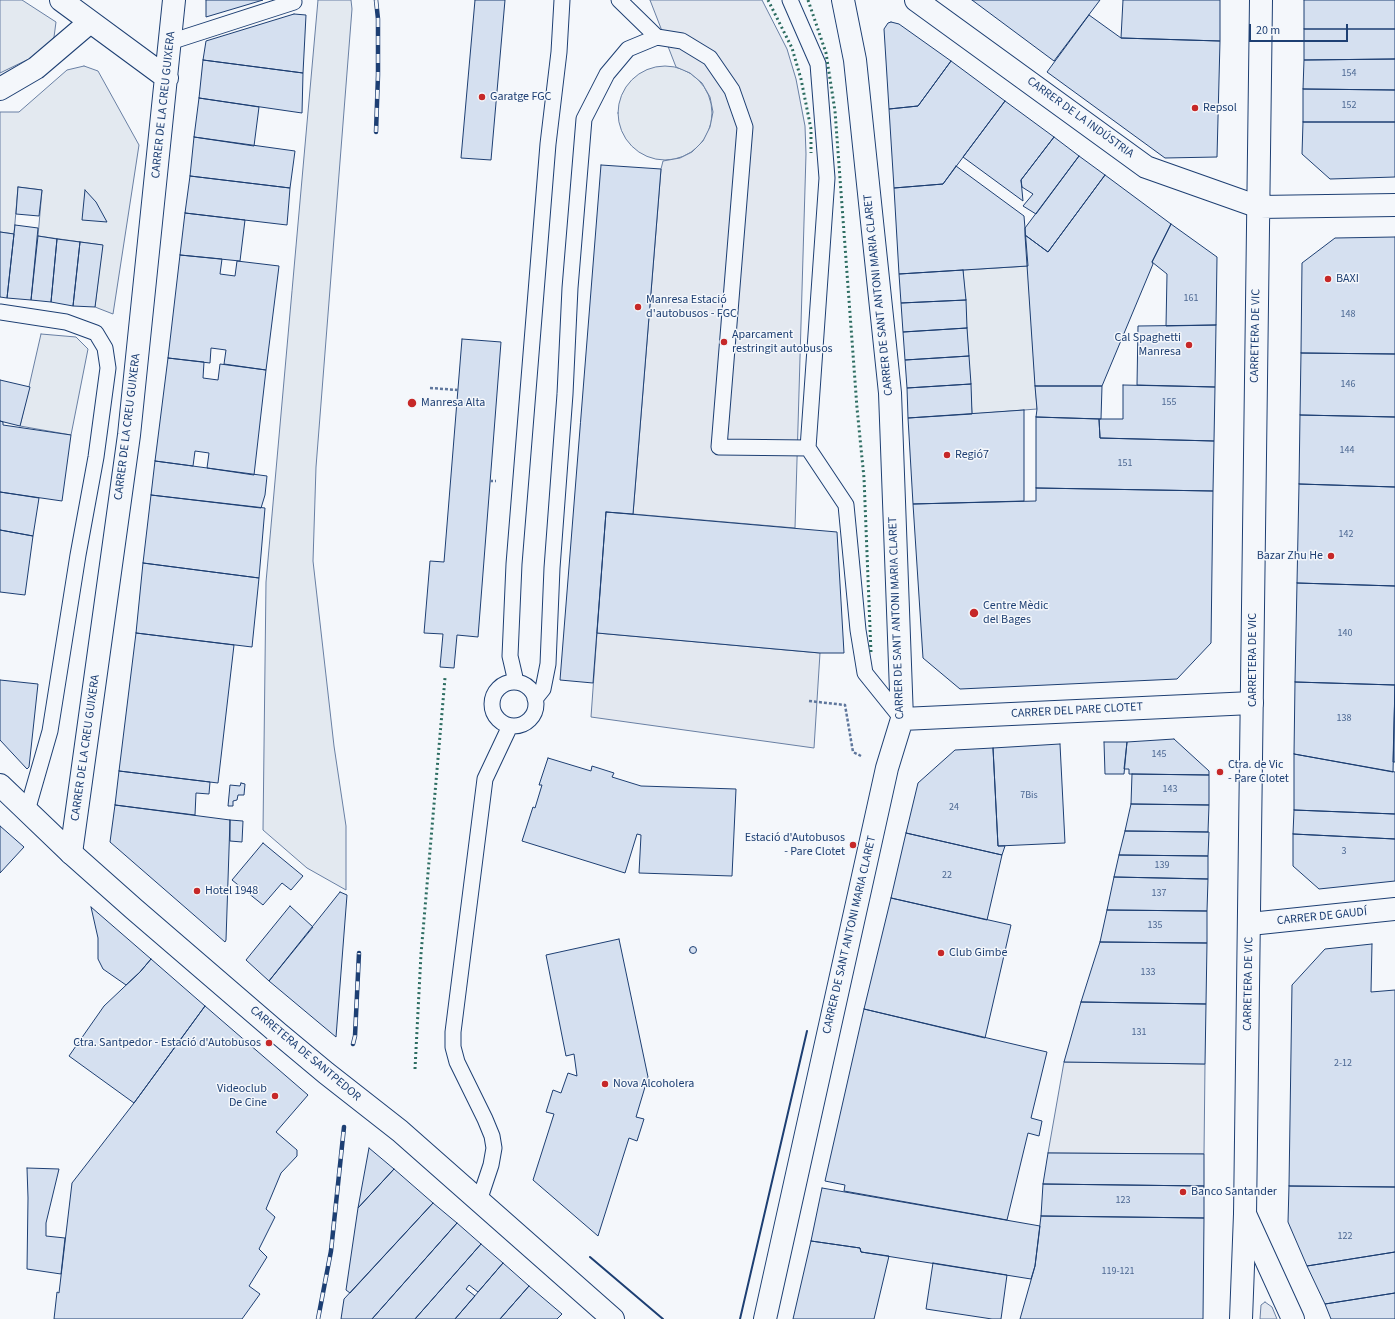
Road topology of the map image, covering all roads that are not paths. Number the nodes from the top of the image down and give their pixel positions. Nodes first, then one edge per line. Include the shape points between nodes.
1 (61, 0) edge
2 (174, 0) edge
3 (562, 0) edge
4 (618, 0) edge
5 (790, 0) edge
6 (843, 0) edge
7 (916, 0) edge
8 (1262, 0) edge
9 (294, 2) dead end
10 (90, 22) junction
11 (657, 37) junction
12 (170, 42) junction
13 (167, 78) junction
14 (0, 89) edge
15 (1395, 205) edge
16 (1259, 207) junction
17 (0, 312) edge
18 (808, 448) junction
19 (516, 682) junction
20 (535, 699) junction
21 (1252, 703) junction
22 (902, 719) junction
23 (510, 726) junction
24 (0, 785) edge
25 (27, 811) junction
26 (71, 853) junction
27 (1395, 909) edge
28 (1250, 924) junction
29 (479, 1202) junction
30 (1245, 1214) junction
31 (613, 1319) edge
32 (765, 1319) edge
33 (1241, 1319) edge
34 (1293, 1319) edge

1 - 10 street
2 - 12 street, CARRER DE LA CREU GUIXERA
3 - 19 lane via 514,564 510,656
4 - 11 lane
5 - 18 lane via 818,64 827,178
6 - 22 street, CARRER DE SANT ANTONI MARIA CLARET via 855,60 890,393
7 - 16 street, CARRER DE LA INDÚSTRIA via 1146,166
8 - 16 street, CARRETERA DE VIC
9 - 12 lane
10 - 13 street
10 - 14 street via 36,68
11 - 18 lane via 682,41 710,58 732,90 745,127 719,447
11 - 20 lane via 628,49 607,74 584,118 570,288 548,664 543,689
12 - 13 street, CARRER DE LA CREU GUIXERA
13 - 26 street, CARRER DE LA CREU GUIXERA via 129,434
15 - 16 street
16 - 21 street, CARRETERA DE VIC
17 - 25 lane via 66,322 96,333 105,348 108,368 96,457 50,730
18 - 22 lane via 846,505 858,630 866,673
19 - 20 lane via 531,689
19 - 23 lane via 501,687 492,701 497,717
20 - 23 lane via 536,708 530,720 518,726
21 - 22 street, CARRER DEL PARE CLOTET
21 - 28 street, CARRETERA DE VIC
22 - 32 street, CARRER DE SANT ANTONI MARIA CLARET via 887,768
23 - 29 lane via 485,779 453,1032 457,1062 485,1119 494,1148
24 - 25 street, CARRETERA DE SANTPEDOR
25 - 26 street, CARRETERA DE SANTPEDOR
26 - 29 street, CARRETERA DE SANTPEDOR via 278,1033 400,1131
27 - 28 street, CARRER DE GAUDÍ
28 - 30 street, CARRETERA DE VIC
29 - 31 street, CARRETERA DE SANTPEDOR
30 - 33 street, CARRETERA DE VIC
30 - 34 street

